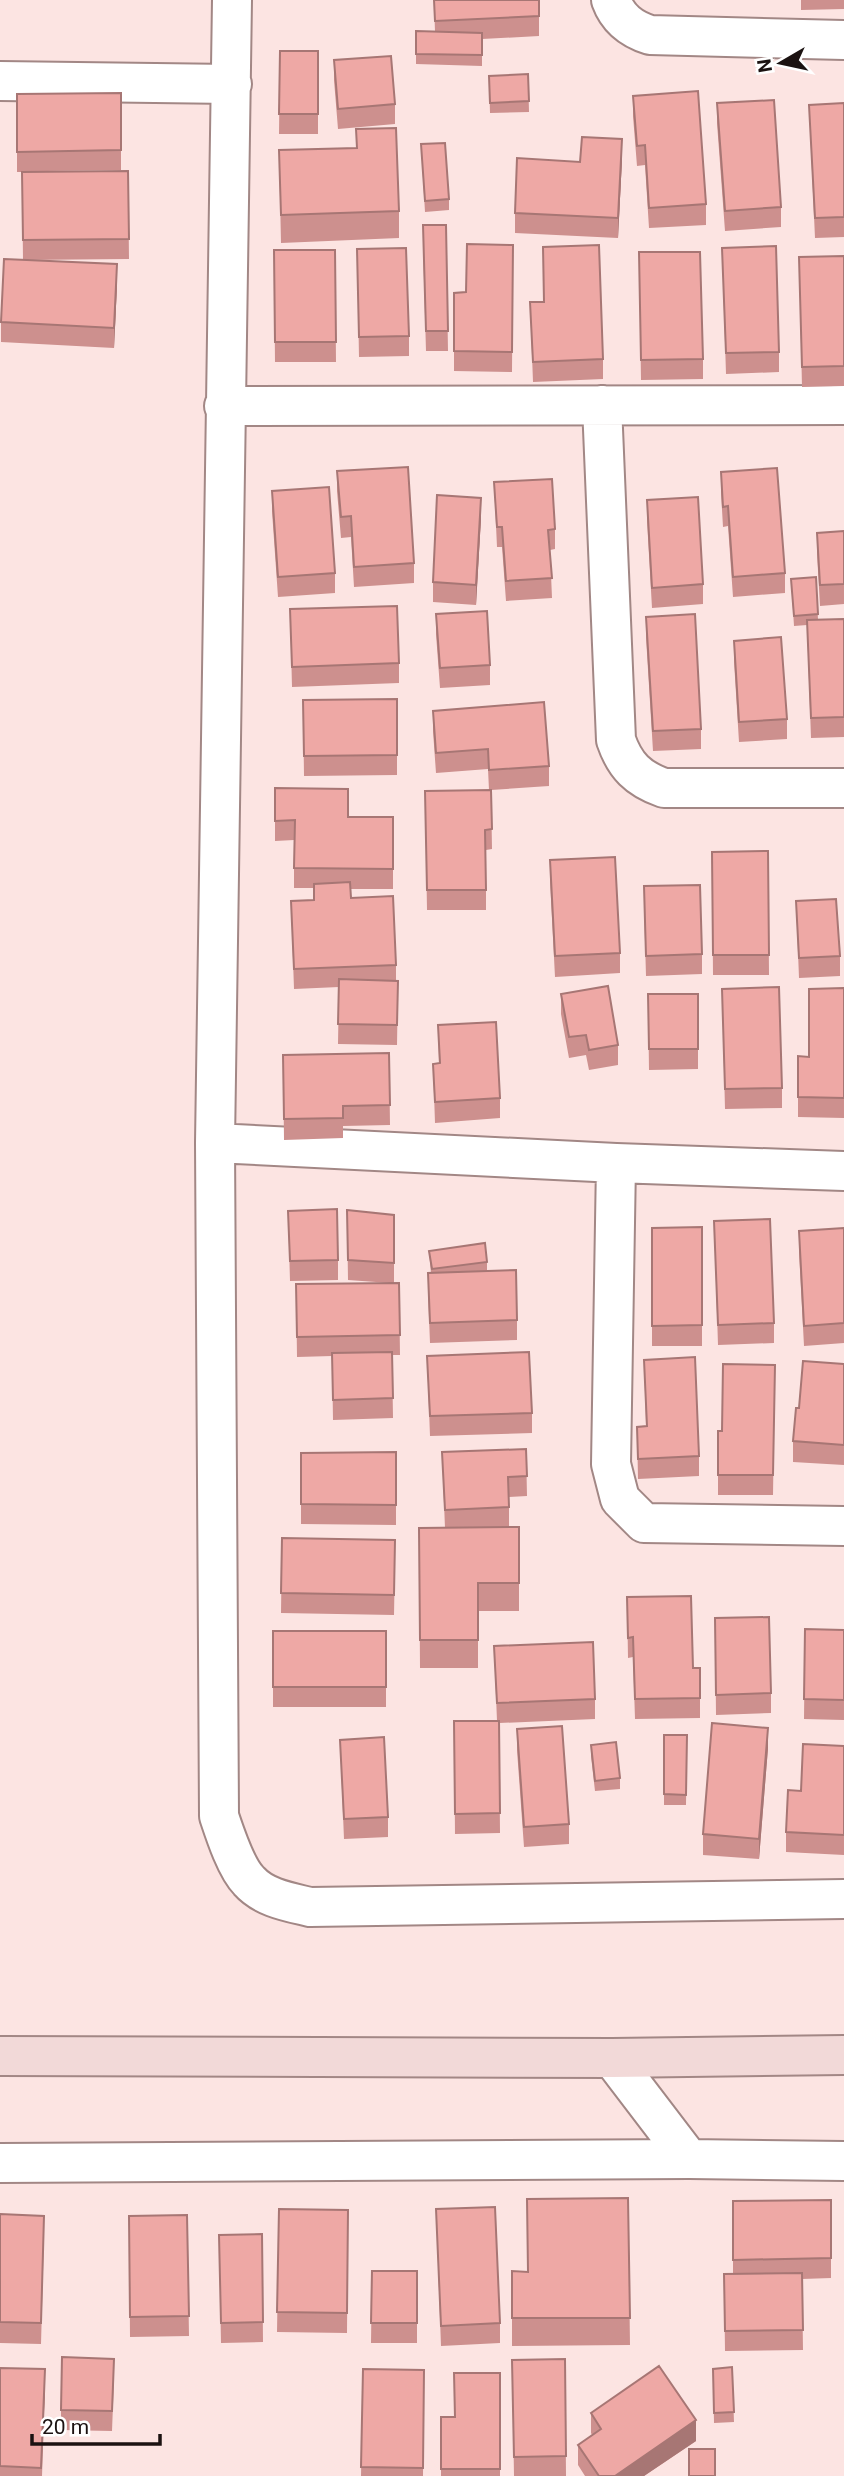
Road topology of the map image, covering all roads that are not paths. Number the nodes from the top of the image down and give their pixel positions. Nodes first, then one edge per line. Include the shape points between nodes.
1 (232, 0) edge
2 (611, 0) edge
3 (844, 40) edge
4 (0, 81) edge
5 (232, 84) junction
6 (602, 405) junction
7 (844, 405) edge
8 (224, 406) junction
9 (844, 788) edge
10 (215, 1143) junction
11 (616, 1163) junction
12 (844, 1171) edge
13 (844, 1526) edge
14 (844, 1899) edge
15 (844, 2055) edge
16 (0, 2056) edge
17 (612, 2058) junction
18 (689, 2159) junction
19 (844, 2161) edge
20 (0, 2163) edge

1 - 5 street
2 - 3 street via 621,19 650,36
4 - 5 street
5 - 8 street
6 - 7 street
6 - 8 street
6 - 9 street via 616,740 622,758 636,774 664,788
8 - 10 street
10 - 11 street
10 - 14 street via 219,1816 249,1881 278,1899 310,1907
11 - 12 street
11 - 13 street via 611,1465 620,1499 644,1523
15 - 17 street
16 - 17 street
17 - 18 street
18 - 19 street
18 - 20 street

